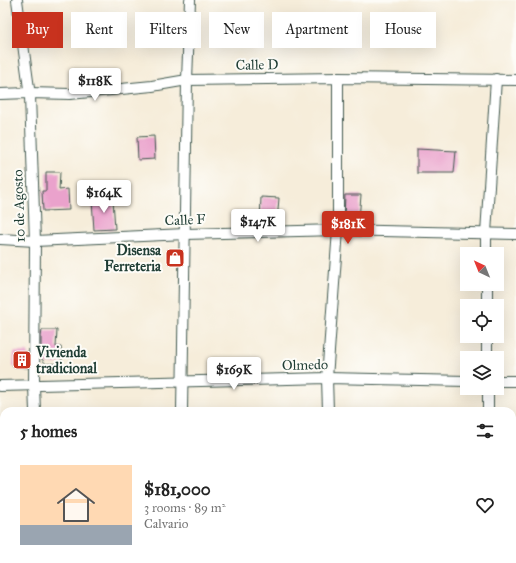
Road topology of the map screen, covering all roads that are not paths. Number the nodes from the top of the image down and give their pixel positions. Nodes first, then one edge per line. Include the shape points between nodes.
1 (17, 0) edge
2 (190, 0) edge
3 (338, 78) junction
4 (496, 79) junction
5 (187, 80) junction
6 (516, 80) edge
7 (29, 92) junction
8 (0, 94) edge
9 (338, 230) junction
10 (185, 234) junction
11 (486, 234) junction
12 (516, 234) edge
13 (0, 239) edge
14 (35, 241) junction
15 (486, 247) edge
16 (327, 378) junction
17 (182, 381) junction
18 (460, 381) edge
19 (504, 381) edge
20 (516, 381) edge
21 (34, 385) junction
22 (0, 386) edge
23 (488, 395) edge
24 (36, 407) edge
25 (182, 407) edge
26 (328, 407) edge
27 (488, 407) edge

1 - 7 street, 10 de Agosto
2 - 5 street
3 - 4 street, Calle D
3 - 5 street, Calle D
3 - 9 street
4 - 6 street, Calle D
4 - 11 street
5 - 7 street, Calle D via 70,94
5 - 10 street
7 - 8 street, Calle D
7 - 14 street, 10 de Agosto
9 - 10 street, Calle F
9 - 11 street, Calle F
9 - 16 street
10 - 14 street, Calle F
10 - 17 street
11 - 12 street, Calle F
11 - 15 street
13 - 14 street, Calle F
14 - 21 street, 10 de Agosto
16 - 17 street, Olmedo
16 - 18 street, Olmedo
16 - 26 street
17 - 21 street, Olmedo
17 - 25 street
19 - 20 street
21 - 22 street, Olmedo
21 - 24 street, 10 de Agosto
23 - 27 street

